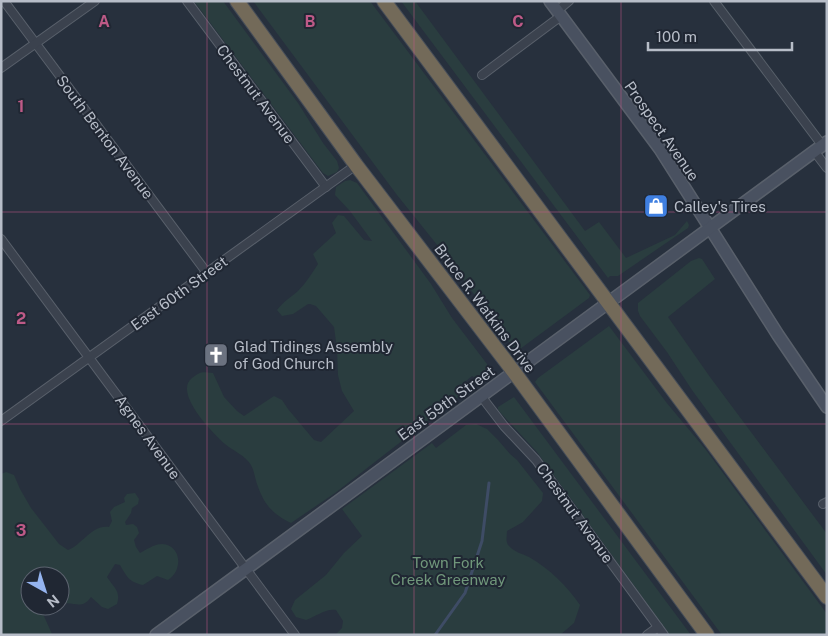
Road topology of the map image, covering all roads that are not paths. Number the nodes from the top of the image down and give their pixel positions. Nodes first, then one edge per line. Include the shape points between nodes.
1 (4, 1) edge
2 (95, 1) edge
3 (187, 1) edge
4 (237, 1) edge
5 (384, 1) edge
6 (569, 1) edge
7 (714, 1) edge
8 (556, 9) edge
9 (36, 44) junction
10 (1, 68) edge
11 (482, 75) dead end
12 (821, 146) edge
13 (356, 165) junction
14 (827, 168) edge
15 (326, 187) junction
16 (709, 228) junction
17 (1, 239) edge
18 (207, 273) junction
19 (608, 302) junction
20 (89, 358) junction
21 (514, 372) junction
22 (481, 396) junction
23 (827, 407) edge
24 (1, 421) edge
25 (245, 569) junction
26 (827, 597) edge
27 (658, 627) junction
28 (156, 635) edge
29 (295, 635) edge
30 (648, 635) edge
31 (664, 635) edge
32 (707, 635) edge

1 - 9 street, South Benton Avenue
2 - 9 street
3 - 15 street, Chestnut Avenue
4 - 13 highway, Bruce R. Watkins Drive
5 - 19 highway
6 - 8 street
7 - 12 street
8 - 11 street
8 - 16 street, Prospect Avenue via 660,148
9 - 10 street
9 - 18 street, South Benton Avenue
12 - 14 street
12 - 16 street, East 59th Street
13 - 15 street, East 60th Street
13 - 21 highway, Bruce R. Watkins Drive
15 - 18 street, East 60th Street
16 - 19 street, East 59th Street
16 - 23 street, Prospect Avenue
17 - 20 street, Agnes Avenue
18 - 20 street, East 60th Street
19 - 21 street, East 59th Street
19 - 26 highway
20 - 24 street, East 60th Street
20 - 25 street, Agnes Avenue
21 - 22 street, East 59th Street
21 - 32 highway, Bruce R. Watkins Drive
22 - 25 street, East 59th Street
22 - 27 street, Chestnut Avenue via 536,460
25 - 28 street, East 59th Street
25 - 29 street, Agnes Avenue
27 - 30 street
27 - 31 street, Chestnut Avenue

